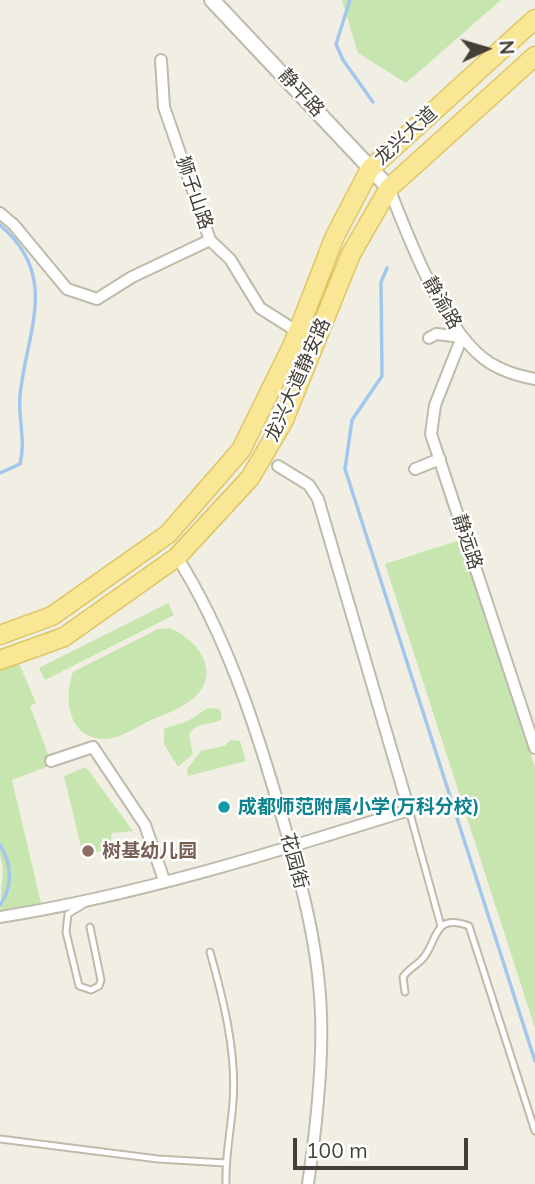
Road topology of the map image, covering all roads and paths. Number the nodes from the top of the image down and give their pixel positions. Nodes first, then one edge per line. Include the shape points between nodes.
1 (212, 0) edge
2 (535, 19) edge
3 (535, 56) edge
4 (161, 60) dead end
5 (370, 169) junction
6 (388, 188) junction
7 (0, 213) edge
8 (210, 240) junction
9 (298, 332) junction
10 (462, 337) junction
11 (429, 338) dead end
12 (535, 379) edge
13 (440, 459) junction
14 (278, 466) dead end
15 (415, 470) dead end
16 (163, 537) junction
17 (177, 557) junction
18 (0, 635) edge
19 (0, 660) edge
20 (535, 748) edge
21 (51, 761) dead end
22 (409, 810) junction
23 (291, 847) junction
24 (164, 880) junction
25 (87, 900) junction
26 (0, 917) edge
27 (441, 926) junction
28 (90, 927) dead end
29 (210, 952) dead end
30 (405, 992) dead end
31 (535, 1131) edge
32 (0, 1139) edge
33 (225, 1163) junction
34 (226, 1184) edge
35 (308, 1184) edge

1 - 5 street, 静平路
2 - 5 main road, 龙兴大道
3 - 6 main road, 龙兴大道
4 - 8 street, 狮子山路 via 164,107
5 - 6 street, 静平路
5 - 9 main road, 龙兴大道静安路 via 335,236
6 - 10 street, 静渝路 via 418,260
6 - 17 main road, 龙兴大道静安路 via 351,254 283,422 250,478
7 - 8 street via 67,289 97,299
8 - 9 street, 狮子山路 via 230,259 260,308
9 - 16 main road, 龙兴大道静安路 via 241,450
10 - 11 street via 436,334
10 - 12 street, 静渝路 via 488,362
10 - 13 street, 静远路 via 435,405 431,434
13 - 15 street
13 - 20 street, 静远路
14 - 22 street via 310,485 318,499
16 - 17 street
16 - 18 main road, 龙兴大道静安路 via 52,616
17 - 19 main road, 龙兴大道静安路 via 64,637
17 - 23 street, 花园街 via 201,594 254,721
21 - 24 street via 93,747 145,825
22 - 23 street
22 - 27 lane
23 - 24 street
23 - 35 street, 花园街 via 315,954 321,1015
24 - 25 street
25 - 26 street
25 - 28 lane via 68,914 66,932 79,986 92,990 101,980
27 - 30 lane via 426,955 403,977
27 - 31 lane via 468,926
29 - 33 lane via 226,1007 233,1100
32 - 33 lane
33 - 34 lane

